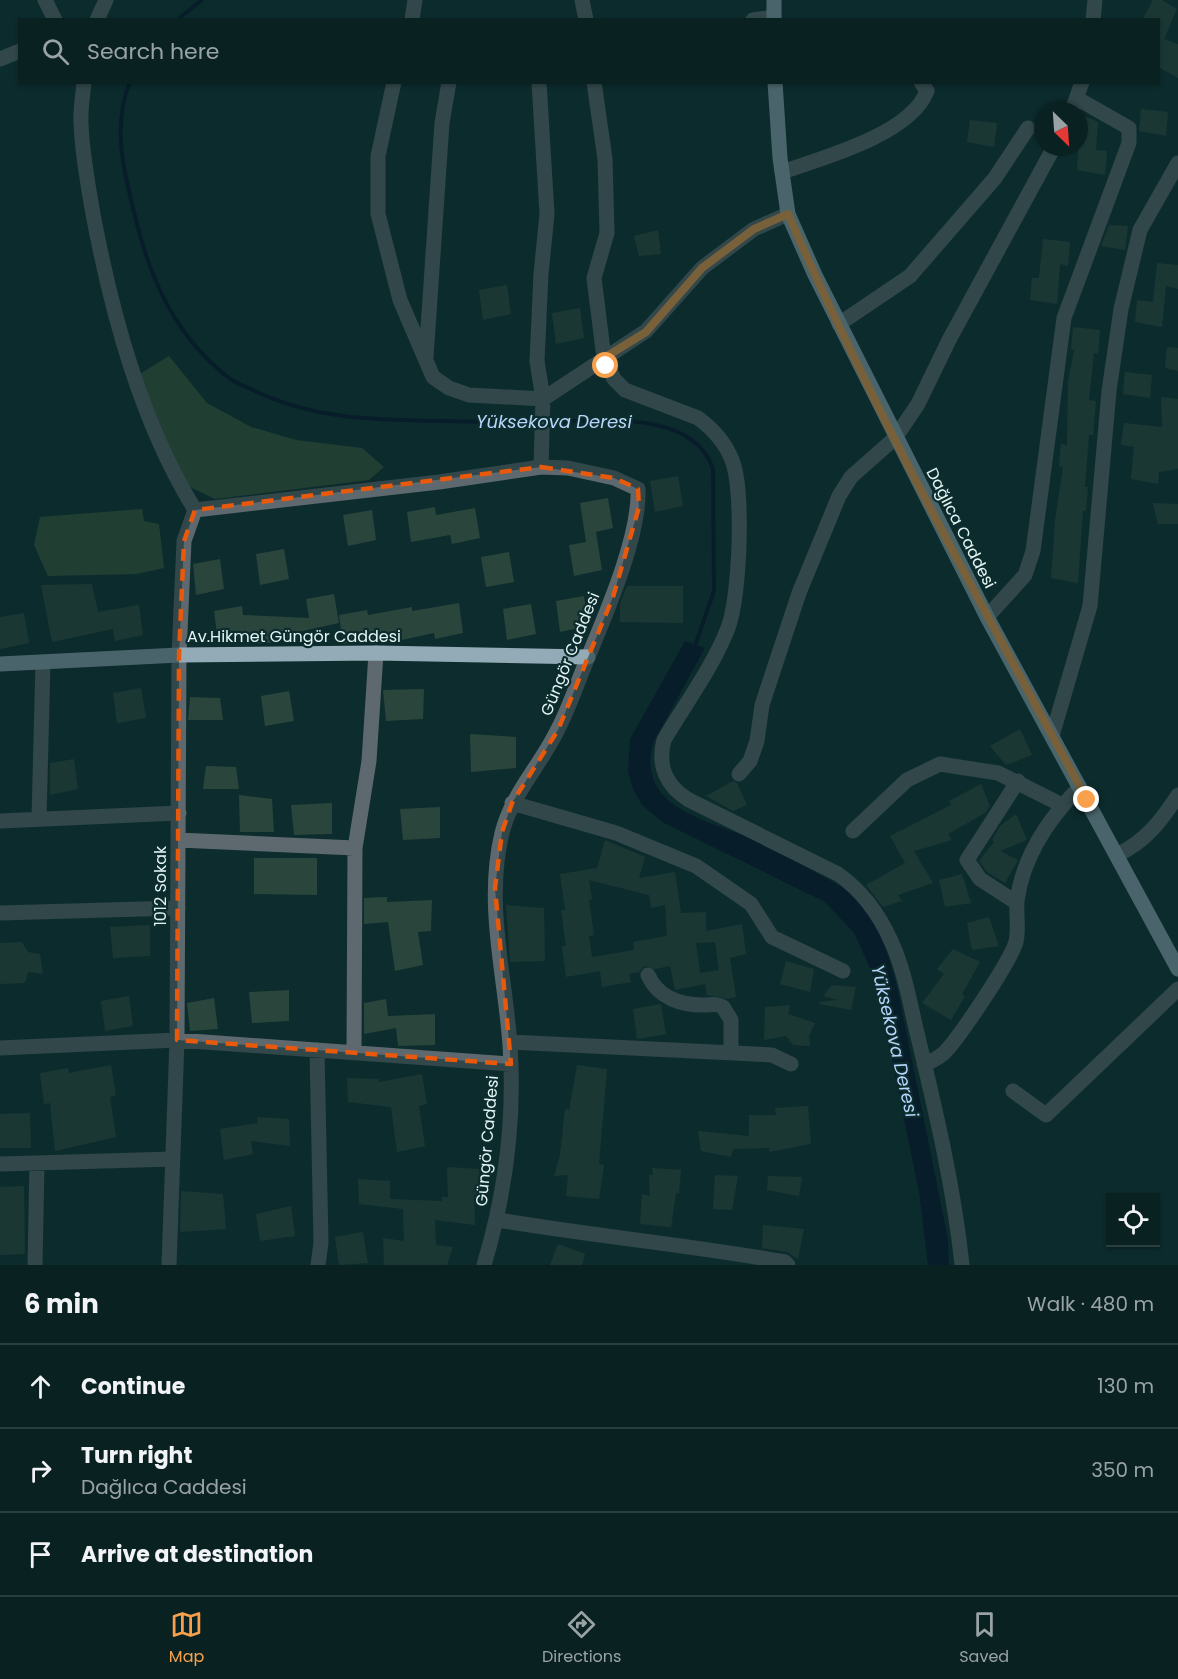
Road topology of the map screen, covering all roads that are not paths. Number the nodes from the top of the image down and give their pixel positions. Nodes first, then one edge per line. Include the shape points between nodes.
1 (45, 0) edge
2 (106, 0) edge
3 (415, 0) edge
4 (582, 0) edge
5 (774, 0) edge
6 (1095, 0) edge
7 (55, 18) edge
8 (98, 18) edge
9 (412, 18) edge
10 (586, 18) edge
11 (774, 18) edge
12 (1093, 18) edge
13 (18, 52) edge
14 (0, 59) edge
15 (84, 84) edge
16 (394, 84) edge
17 (449, 84) edge
18 (539, 84) edge
19 (594, 84) edge
20 (775, 84) edge
21 (922, 84) edge
22 (1081, 84) edge
23 (1076, 102) edge
24 (1088, 111) edge
25 (1028, 128) dead end
26 (1049, 156) edge
27 (1178, 163) edge
28 (782, 172) junction
29 (788, 214) junction
30 (839, 324) junction
31 (604, 358) junction
32 (426, 361) junction
33 (543, 399) junction
34 (895, 438) junction
35 (541, 467) junction
36 (195, 510) junction
37 (987, 617) junction
38 (376, 653) junction
39 (179, 655) junction
40 (588, 657) junction
41 (43, 662) junction
42 (0, 664) edge
43 (1052, 736) junction
44 (739, 774) dead end
45 (1018, 781) junction
46 (1080, 787) junction
47 (1178, 795) edge
48 (512, 803) junction
49 (1062, 805) junction
50 (179, 813) junction
51 (39, 819) junction
52 (0, 821) edge
53 (853, 831) dead end
54 (178, 840) junction
55 (355, 848) junction
56 (1117, 855) junction
57 (1017, 903) junction
58 (178, 908) junction
59 (0, 913) edge
60 (1177, 963) edge
61 (843, 971) dead end
62 (648, 975) dead end
63 (1178, 989) edge
64 (177, 1040) junction
65 (510, 1042) junction
66 (0, 1048) edge
67 (317, 1050) junction
68 (354, 1053) junction
69 (731, 1053) junction
70 (511, 1064) junction
71 (791, 1064) dead end
72 (924, 1064) junction
73 (1013, 1091) dead end
74 (173, 1159) junction
75 (37, 1163) junction
76 (0, 1164) edge
77 (498, 1220) junction
78 (35, 1265) edge
79 (169, 1265) edge
80 (318, 1265) edge
81 (484, 1265) edge
82 (788, 1265) edge
83 (962, 1265) edge

1 - 7 street
2 - 8 street
3 - 9 street
4 - 10 street
5 - 11 main road
6 - 12 street
13 - 14 street
15 - 36 street via 81,123 106,285 172,472
16 - 32 street via 378,156 378,214 400,300
17 - 32 street via 442,123
18 - 33 street via 547,214 537,361
19 - 31 street via 605,159 607,233 594,278
20 - 28 main road, Dağlıca Caddesi
21 - 28 street via 927,91 922,104 882,133 853,148
22 - 23 street
24 - 37 street via 1129,128 1129,143 1064,318 1033,551 1025,575
25 - 30 street via 995,178 910,276
26 - 34 street via 918,404
27 - 43 street via 1140,230 1121,309 1109,391 1090,606
28 - 29 main road, Dağlıca Caddesi
29 - 30 main road, Dağlıca Caddesi
29 - 31 street via 754,229 702,268 646,332
30 - 34 main road, Dağlıca Caddesi
31 - 33 street
31 - 72 street via 614,379 625,390 707,424 728,451 736,474 738,582 733,611 717,652 664,740 664,773 681,796 821,863 857,889 884,927 898,958
32 - 33 street via 433,377 469,395
33 - 35 street
34 - 37 main road, Dağlıca Caddesi
34 - 44 street via 851,477 839,496 799,593 762,705 750,761
35 - 36 street, Güngör Caddesi via 439,483
35 - 40 street, Güngör Caddesi via 568,468 614,478 638,489 639,507 613,597
36 - 39 street, 1012 Sokak via 184,541
37 - 43 main road, Dağlıca Caddesi
38 - 39 main road, Av.Hikmet Güngör Caddesi
38 - 40 main road, Av.Hikmet Güngör Caddesi
38 - 55 street via 369,761
39 - 41 main road, Av.Hikmet Güngör Caddesi
39 - 50 street, 1012 Sokak
40 - 48 street, Güngör Caddesi via 558,730
41 - 42 main road, Av.Hikmet Güngör Caddesi
41 - 51 street
43 - 46 main road, Dağlıca Caddesi
45 - 49 street
45 - 53 street via 998,772 940,764 907,780
45 - 57 street via 967,861 980,879
46 - 49 street
46 - 56 main road, Dağlıca Caddesi
47 - 56 street via 1151,833
48 - 61 street via 616,833 696,866 751,904 772,937
48 - 65 street, Güngör Caddesi via 502,832 495,888
49 - 57 street via 1033,849
50 - 51 street
50 - 54 street, 1012 Sokak
51 - 52 street
54 - 55 street
54 - 58 street, 1012 Sokak
55 - 68 street
56 - 60 main road, Dağlıca Caddesi
57 - 72 street via 1018,927 1007,962 950,1046
58 - 59 street
58 - 64 street, 1012 Sokak
62 - 69 street via 659,991 672,999 723,1007 731,1020
63 - 73 street via 1046,1115
64 - 66 street
64 - 67 street
64 - 74 street, 1012 Sokak
65 - 69 street
65 - 70 street, Güngör Caddesi
67 - 68 street
67 - 80 street via 321,1243
68 - 70 street
69 - 71 street via 778,1056
70 - 77 street, Güngör Caddesi via 509,1129
72 - 83 street via 951,1187
74 - 75 street
74 - 79 street, 1012 Sokak
75 - 76 street
75 - 78 street
77 - 81 street, Güngör Caddesi
77 - 82 street via 726,1252

